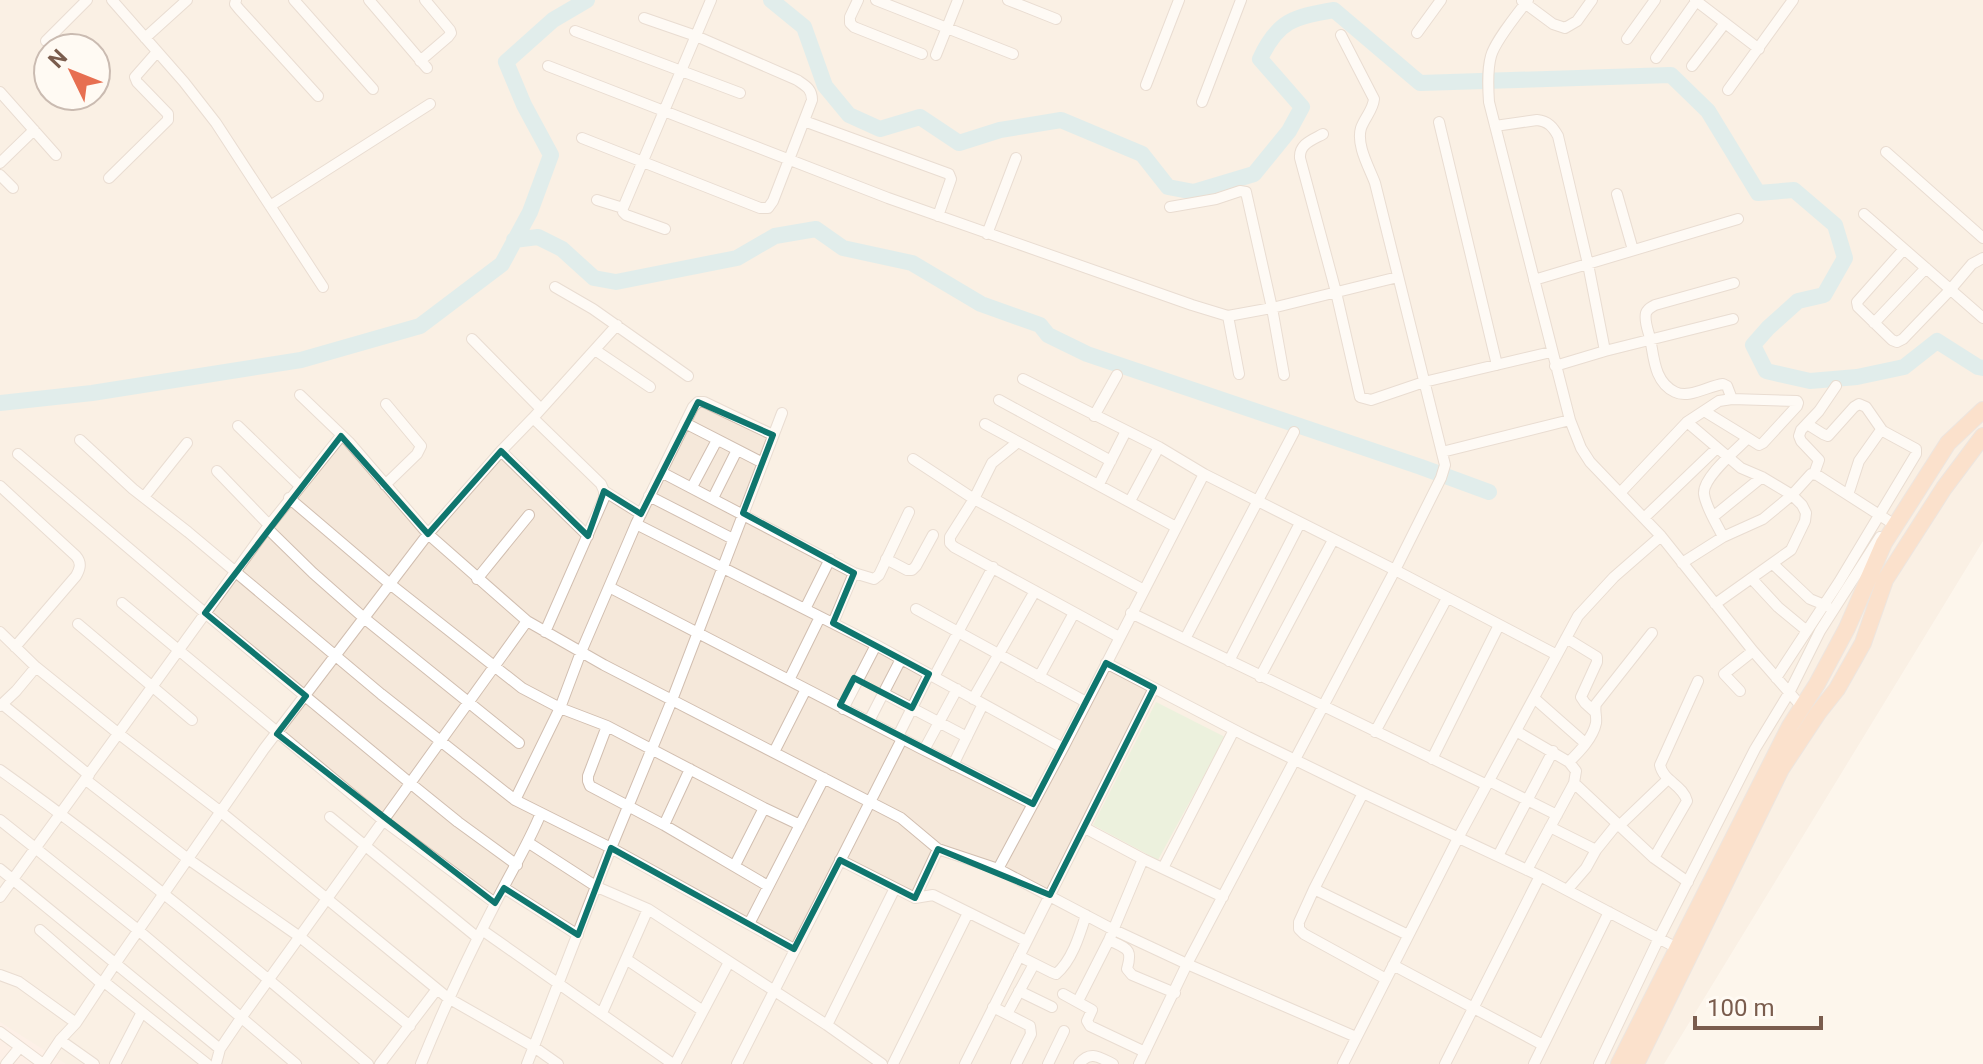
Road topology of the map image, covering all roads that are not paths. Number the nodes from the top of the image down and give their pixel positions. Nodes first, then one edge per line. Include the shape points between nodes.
1 (87, 0) edge
2 (112, 0) edge
3 (187, 0) edge
4 (236, 0) edge
5 (294, 0) edge
6 (369, 0) edge
7 (425, 0) edge
8 (711, 0) edge
9 (858, 0) edge
10 (876, 0) edge
11 (958, 0) edge
12 (1008, 0) edge
13 (1179, 0) edge
14 (1241, 0) edge
15 (1441, 0) edge
16 (1592, 0) edge
17 (1655, 0) edge
18 (1696, 0) edge
19 (1793, 0) edge
20 (1525, 1) edge
21 (644, 18) dead end
22 (1056, 19) dead end
23 (1725, 23) junction
24 (946, 29) junction
25 (575, 31) dead end
26 (55, 32) edge
27 (1417, 33) dead end
28 (1341, 35) dead end
29 (696, 36) junction
30 (145, 38) junction
31 (1627, 39) dead end
32 (1759, 49) junction
33 (157, 52) junction
34 (922, 54) dead end
35 (1013, 54) dead end
36 (936, 55) dead end
37 (1656, 58) dead end
38 (548, 66) dead end
39 (1692, 66) dead end
40 (680, 71) junction
41 (1146, 85) dead end
42 (373, 89) dead end
43 (1728, 90) dead end
44 (0, 92) edge
45 (740, 93) dead end
46 (318, 96) dead end
47 (1202, 102) dead end
48 (430, 104) dead end
49 (663, 112) junction
50 (804, 121) junction
51 (1439, 122) dead end
52 (1495, 126) junction
53 (34, 130) junction
54 (1323, 134) dead end
55 (582, 138) dead end
56 (1886, 152) dead end
57 (56, 155) dead end
58 (1016, 158) dead end
59 (788, 160) junction
60 (0, 163) edge
61 (642, 163) junction
62 (0, 175) edge
63 (109, 178) dead end
64 (13, 188) dead end
65 (1617, 194) dead end
66 (597, 200) dead end
67 (270, 206) junction
68 (1170, 207) dead end
69 (623, 208) junction
70 (1864, 214) dead end
71 (938, 216) junction
72 (1738, 219) dead end
73 (665, 229) dead end
74 (987, 234) junction
75 (1983, 238) edge
76 (1904, 249) junction
77 (1633, 250) junction
78 (1983, 258) edge
79 (1588, 264) junction
80 (1926, 268) junction
81 (1398, 277) junction
82 (1534, 280) junction
83 (1734, 283) dead end
84 (323, 287) dead end
85 (555, 287) dead end
86 (1950, 290) junction
87 (1336, 292) junction
88 (1272, 308) junction
89 (1228, 316) junction
90 (1983, 318) edge
91 (1733, 319) dead end
92 (1874, 323) junction
93 (617, 325) junction
94 (472, 339) dead end
95 (1650, 340) junction
96 (595, 350) junction
97 (1605, 351) junction
98 (1551, 352) junction
99 (1497, 365) junction
100 (1555, 366) junction
101 (1239, 374) dead end
102 (1117, 375) dead end
103 (1284, 375) dead end
104 (688, 376) dead end
105 (1023, 379) dead end
106 (1424, 382) junction
107 (1836, 386) dead end
108 (650, 387) dead end
109 (300, 395) dead end
110 (1732, 399) junction
111 (999, 400) dead end
112 (386, 404) dead end
113 (1983, 410) edge
114 (1704, 411) junction
115 (537, 413) junction
116 (782, 413) dead end
117 (1094, 416) junction
118 (1570, 420) junction
119 (1687, 422) junction
120 (685, 423) junction
121 (985, 424) dead end
122 (1807, 424) junction
123 (238, 426) dead end
124 (1882, 430) junction
125 (1126, 431) junction
126 (1294, 432) dead end
127 (773, 435) junction
128 (341, 436) junction
129 (1983, 436) edge
130 (1748, 438) junction
131 (80, 440) dead end
132 (717, 440) junction
133 (1018, 442) junction
134 (187, 443) dead end
135 (1159, 447) junction
136 (1717, 448) junction
137 (737, 450) junction
138 (501, 451) junction
139 (1442, 452) junction
140 (18, 454) dead end
141 (1729, 457) junction
142 (913, 459) dead end
143 (1111, 461) junction
144 (763, 463) junction
145 (217, 471) dead end
146 (661, 472) junction
147 (1204, 474) junction
148 (1814, 474) junction
149 (1762, 477) junction
150 (1099, 484) junction
151 (385, 485) junction
152 (0, 486) edge
153 (300, 486) junction
154 (692, 487) junction
155 (604, 491) junction
156 (1620, 493) junction
157 (1792, 495) junction
158 (1848, 495) junction
159 (649, 496) junction
160 (144, 497) junction
161 (289, 498) junction
162 (713, 498) junction
163 (974, 499) junction
164 (1130, 501) junction
165 (1258, 501) junction
166 (909, 512) dead end
167 (743, 513) junction
168 (529, 515) dead end
169 (1878, 515) junction
170 (1714, 516) junction
171 (1644, 518) junction
172 (638, 519) junction
173 (1300, 523) junction
174 (1892, 524) junction
175 (268, 527) junction
176 (1176, 527) junction
177 (428, 534) junction
178 (933, 535) dead end
179 (588, 536) junction
180 (1661, 536) junction
181 (1723, 537) junction
182 (733, 539) junction
183 (1333, 540) junction
184 (830, 559) junction
185 (886, 559) junction
186 (1682, 563) junction
187 (1773, 564) junction
188 (722, 566) junction
189 (993, 567) junction
190 (1395, 570) junction
191 (235, 572) junction
192 (854, 573) junction
193 (477, 579) junction
194 (1752, 579) junction
195 (390, 584) junction
196 (609, 587) junction
197 (1144, 590) junction
198 (1035, 591) junction
199 (1447, 598) junction
200 (122, 603) dead end
201 (1715, 604) junction
202 (1823, 605) junction
203 (1836, 608) junction
204 (805, 609) junction
205 (916, 609) dead end
206 (205, 613) junction
207 (1074, 613) junction
208 (1131, 613) junction
209 (820, 617) junction
210 (364, 618) junction
211 (527, 621) junction
212 (833, 623) junction
213 (78, 624) dead end
214 (1499, 625) junction
215 (1807, 631) junction
216 (0, 632) edge
217 (545, 632) junction
218 (698, 633) junction
219 (958, 633) junction
220 (1652, 633) dead end
221 (1119, 637) junction
222 (1566, 638) junction
223 (1185, 639) junction
224 (876, 645) junction
225 (15, 647) junction
226 (179, 651) junction
227 (1753, 651) junction
228 (581, 652) junction
229 (997, 654) junction
230 (336, 655) junction
231 (1557, 655) junction
232 (901, 659) junction
233 (1229, 661) junction
234 (1106, 663) junction
235 (36, 667) junction
236 (493, 667) junction
237 (932, 675) junction
238 (1039, 677) junction
239 (1260, 677) junction
240 (1776, 678) junction
241 (789, 680) junction
242 (1698, 681) dead end
243 (152, 687) junction
244 (1154, 688) junction
245 (806, 689) junction
246 (957, 689) junction
247 (1740, 691) dead end
248 (883, 693) junction
249 (1789, 693) junction
250 (306, 696) junction
251 (1534, 698) junction
252 (672, 700) junction
253 (978, 701) junction
254 (469, 702) junction
255 (1086, 702) junction
256 (1, 705) edge
257 (1322, 706) junction
258 (1802, 707) junction
259 (560, 708) junction
260 (912, 708) junction
261 (843, 709) junction
262 (1595, 712) junction
263 (192, 720) dead end
264 (869, 721) junction
265 (939, 722) junction
266 (607, 726) junction
267 (1234, 730) junction
268 (1516, 731) junction
269 (1375, 732) junction
270 (119, 734) junction
271 (277, 734) junction
272 (900, 737) junction
273 (967, 737) junction
274 (440, 741) junction
275 (519, 743) dead end
276 (1585, 743) junction
277 (1063, 748) junction
278 (652, 749) junction
279 (924, 750) junction
280 (1553, 751) junction
281 (774, 752) junction
282 (1432, 759) junction
283 (1295, 761) junction
284 (1569, 762) junction
285 (953, 765) junction
286 (690, 769) junction
287 (0, 770) edge
288 (88, 778) junction
289 (824, 778) junction
290 (1668, 779) junction
291 (410, 783) junction
292 (1488, 783) junction
293 (1574, 783) junction
294 (1363, 793) junction
295 (1528, 799) junction
296 (515, 800) junction
297 (870, 802) junction
298 (1033, 804) junction
299 (628, 807) junction
300 (764, 808) junction
301 (221, 812) junction
302 (541, 813) junction
303 (62, 814) junction
304 (1557, 815) junction
305 (330, 817) dead end
306 (0, 820) edge
307 (384, 821) junction
308 (664, 825) junction
309 (800, 825) junction
310 (1618, 825) junction
311 (1550, 827) junction
312 (1085, 828) junction
313 (1458, 838) junction
314 (529, 843) junction
315 (364, 846) junction
316 (35, 848) junction
317 (611, 848) junction
318 (938, 849) junction
319 (1596, 850) junction
320 (1498, 856) junction
321 (1654, 858) junction
322 (188, 859) junction
323 (1143, 859) junction
324 (840, 860) junction
325 (517, 865) junction
326 (735, 865) junction
327 (1163, 868) junction
328 (0, 869) edge
329 (998, 869) junction
330 (1527, 870) junction
331 (1540, 876) junction
332 (12, 879) junction
333 (1688, 882) junction
334 (768, 886) junction
335 (597, 887) junction
336 (504, 888) junction
337 (895, 888) junction
338 (1314, 889) junction
339 (1567, 890) junction
340 (164, 895) junction
341 (1050, 895) junction
342 (0, 897) edge
343 (1223, 897) junction
344 (328, 898) junction
345 (915, 898) junction
346 (495, 903) junction
347 (648, 909) junction
348 (1609, 912) junction
349 (968, 913) junction
350 (1086, 915) junction
351 (749, 924) junction
352 (40, 930) dead end
353 (138, 930) junction
354 (480, 934) junction
355 (1111, 934) junction
356 (578, 935) junction
357 (1408, 935) junction
358 (300, 937) junction
359 (1659, 938) junction
360 (1026, 941) junction
361 (1677, 948) junction
362 (794, 949) junction
363 (1019, 956) junction
364 (626, 959) junction
365 (729, 962) junction
366 (115, 964) junction
367 (1034, 964) junction
368 (1187, 964) junction
369 (1393, 965) junction
370 (0, 975) edge
371 (1386, 979) junction
372 (269, 980) junction
373 (103, 982) junction
374 (559, 983) junction
375 (437, 989) junction
376 (1019, 991) junction
377 (774, 992) junction
378 (1175, 993) junction
379 (1063, 994) dead end
380 (448, 998) junction
381 (1078, 1001) junction
382 (993, 1007) junction
383 (1052, 1007) dead end
384 (1473, 1007) junction
385 (703, 1011) junction
386 (142, 1012) junction
387 (602, 1013) junction
388 (1007, 1014) junction
389 (241, 1018) junction
390 (76, 1023) junction
391 (827, 1025) junction
392 (410, 1026) junction
393 (1064, 1031) dead end
394 (0, 1032) edge
395 (1356, 1037) junction
396 (60, 1040) junction
397 (1543, 1045) junction
398 (20, 1047) junction
399 (534, 1047) junction
400 (220, 1049) junction
401 (193, 1052) junction
402 (1145, 1052) junction
403 (6, 1064) edge
404 (44, 1064) edge
405 (94, 1064) edge
406 (115, 1064) edge
407 (184, 1064) edge
408 (207, 1064) edge
409 (216, 1064) edge
410 (296, 1064) edge
411 (368, 1064) edge
412 (380, 1064) edge
413 (421, 1064) edge
414 (527, 1064) edge
415 (558, 1064) edge
416 (674, 1064) edge
417 (737, 1064) edge
418 (882, 1064) edge
419 (893, 1064) edge
420 (965, 1064) edge
421 (1016, 1064) edge
422 (1048, 1064) edge
423 (1079, 1064) edge
424 (1113, 1064) edge
425 (1139, 1064) edge
426 (1343, 1064) edge
427 (1445, 1064) edge
428 (1534, 1064) edge
429 (1599, 1064) edge
430 (1619, 1064) edge
431 (1636, 1064) edge

1 - 26 street
2 - 30 street
3 - 30 street
4 - 46 street
5 - 42 street
6 - 7 street via 424,65 451,33
8 - 29 street
9 - 34 street via 850,17 854,27
10 - 24 street
11 - 24 street
12 - 22 street
13 - 41 street
14 - 47 street
15 - 27 street
16 - 20 street via 1565,28
17 - 31 street
18 - 23 street
18 - 37 street
19 - 32 street
20 - 52 street via 1493,49 1488,90
21 - 29 street
23 - 32 street
23 - 39 street
24 - 35 street
24 - 36 street
25 - 40 street
28 - 81 street via 1374,99 1360,144
29 - 40 street
29 - 50 street via 809,89 812,100
30 - 33 street
32 - 43 street
33 - 63 street via 135,77 168,120
33 - 67 street via 216,123
38 - 49 street
40 - 45 street
40 - 49 street
44 - 53 street
48 - 67 street
49 - 59 street
49 - 61 street
50 - 59 street
50 - 71 street via 949,174
51 - 99 street
52 - 79 street via 1537,120 1554,130
52 - 82 street
53 - 57 street
53 - 60 street
54 - 87 street via 1307,142 1300,153
55 - 61 street
56 - 75 street
58 - 74 street
59 - 61 street via 765,209
59 - 71 street
61 - 69 street
62 - 64 street
65 - 77 street
66 - 69 street
67 - 84 street
68 - 88 street via 1246,192
69 - 73 street via 626,215
70 - 76 street
71 - 74 street
72 - 77 street
74 - 89 street
76 - 80 street
76 - 92 street via 1857,302
77 - 79 street
78 - 86 street
79 - 82 street
79 - 97 street
80 - 86 street
80 - 92 street
81 - 87 street
81 - 106 street
82 - 98 street
83 - 95 street via 1650,307 1645,319
85 - 93 street
86 - 90 street
86 - 92 street via 1900,342
87 - 88 street
87 - 106 street via 1360,397 1371,400
88 - 89 street
88 - 103 street
89 - 101 street
91 - 95 street
93 - 96 street
93 - 104 street
94 - 115 street
95 - 97 street
95 - 110 street via 1659,378 1672,391 1686,394 1723,384
96 - 108 street
96 - 115 street
97 - 100 street
98 - 99 street
98 - 100 street
99 - 106 street
100 - 118 street
102 - 117 street
105 - 117 street
106 - 139 street
107 - 122 street
109 - 128 street
110 - 114 street
110 - 130 street via 1798,403 1761,445
111 - 143 street
112 - 151 street via 421,446
113 - 174 highway via 1948,443
114 - 119 street
114 - 130 street
115 - 138 street
115 - 155 street
116 - 127 street
117 - 125 street
118 - 139 street
118 - 156 street via 1590,462
119 - 136 street
119 - 156 street
120 - 127 street via 693,407 704,402
120 - 132 street
120 - 146 street
121 - 133 street
122 - 124 street via 1828,436 1862,404
122 - 148 street via 1799,438 1819,460
123 - 153 street
124 - 158 street via 1859,461
124 - 169 street via 1916,451
125 - 135 street
125 - 143 street
126 - 165 street
127 - 144 street
128 - 151 street
128 - 153 street
129 - 431 highway via 1885,580 1863,643 1781,769
130 - 141 street
131 - 160 street
132 - 137 street
132 - 154 street
133 - 150 street
133 - 163 street via 992,463
134 - 160 street
135 - 147 street
135 - 164 street
136 - 141 street
136 - 171 street
137 - 144 street
137 - 162 street
138 - 177 street
138 - 179 street
139 - 190 street via 1441,478
140 - 206 street
141 - 149 street
141 - 170 street via 1705,486
142 - 163 street
143 - 150 street
144 - 167 street
145 - 175 street
146 - 154 street
146 - 159 street
147 - 165 street
147 - 176 street
148 - 157 street
148 - 158 street
149 - 157 street
149 - 170 street
150 - 164 street
151 - 177 street
152 - 225 street via 80,560 76,576
153 - 161 street
154 - 162 street
155 - 172 street
155 - 179 street
156 - 171 street
157 - 181 street via 1756,523
157 - 187 street via 1804,509 1805,521 1791,550
158 - 169 street
159 - 172 street
159 - 182 street
160 - 191 street
161 - 175 street
161 - 195 street
162 - 167 street
163 - 189 street via 950,543
163 - 197 street
164 - 176 street
165 - 173 street
165 - 223 street
166 - 185 street
167 - 182 street
167 - 184 street
168 - 193 street
169 - 174 street
169 - 202 street
170 - 181 street
171 - 180 street
172 - 188 street
172 - 196 street
173 - 183 street
173 - 233 street
174 - 203 street
174 - 258 highway via 1847,628
175 - 191 street
175 - 210 street
176 - 197 street
177 - 193 street
177 - 195 street
178 - 185 street via 912,570
179 - 217 street
180 - 186 street
180 - 222 street via 1614,577 1578,616
181 - 186 street
182 - 188 street
183 - 190 street
183 - 239 street
184 - 192 street
184 - 204 street
185 - 192 street via 874,579
186 - 201 street
187 - 194 street
187 - 202 street
188 - 204 street
188 - 218 street
189 - 198 street
189 - 219 street
190 - 199 street
190 - 257 street
191 - 206 street
191 - 230 street
192 - 212 street
193 - 211 street
194 - 201 street
194 - 215 street
195 - 210 street
195 - 236 street
196 - 218 street
196 - 228 street
197 - 208 street
198 - 207 street
198 - 229 street
199 - 214 street
199 - 269 street
200 - 226 street
201 - 227 street
202 - 203 street
202 - 215 street
203 - 249 street
204 - 209 street
205 - 219 street
206 - 226 street
206 - 250 street
207 - 221 street
207 - 238 street
208 - 221 street
208 - 223 street
209 - 212 street
209 - 241 street
210 - 230 street
210 - 254 street
211 - 217 street
211 - 236 street
212 - 224 street
213 - 243 street
214 - 231 street
214 - 282 street
215 - 240 street
216 - 225 street
217 - 228 street
218 - 241 street
218 - 252 street
219 - 229 street
219 - 237 street
220 - 262 street
221 - 234 street
222 - 231 street
222 - 262 street via 1597,657 1581,697
223 - 233 street
224 - 232 street
224 - 261 street
225 - 235 street
226 - 243 street
226 - 271 street
227 - 240 street
227 - 247 street via 1724,674
228 - 252 street
228 - 259 street
229 - 238 street
229 - 253 street
230 - 250 street
230 - 274 street
231 - 251 street
232 - 237 street
232 - 248 street
233 - 239 street
234 - 244 street
234 - 255 street
235 - 256 street
235 - 270 street
236 - 254 street
236 - 259 street
237 - 246 street
237 - 260 street
238 - 255 street
239 - 257 street
240 - 249 street
241 - 245 street
242 - 290 street via 1661,760
243 - 263 street
243 - 270 street
244 - 267 street
244 - 312 street
245 - 261 street
245 - 281 street
246 - 253 street
246 - 265 street
248 - 260 street
248 - 264 street
249 - 258 street
249 - 333 street
250 - 271 street
250 - 291 street
251 - 268 street
251 - 276 street
252 - 278 street
252 - 281 street
253 - 273 street
253 - 277 street
254 - 274 street
254 - 275 street
255 - 277 street
256 - 288 street
257 - 269 street
257 - 283 street
258 - 361 highway
259 - 266 street
259 - 296 street
260 - 265 street
260 - 272 street
261 - 264 street
262 - 276 street via 1595,726
264 - 272 street
265 - 273 street
265 - 279 street
266 - 278 street
266 - 299 street via 588,781
267 - 283 street
267 - 327 street
268 - 280 street
268 - 292 street
269 - 282 street
270 - 288 street
270 - 301 street
271 - 301 street
271 - 307 street
272 - 279 street
272 - 297 street
273 - 285 street
274 - 291 street
274 - 296 street
276 - 284 street
277 - 298 street
278 - 286 street
278 - 299 street
279 - 285 street
280 - 284 street
280 - 295 street
281 - 289 street
282 - 292 street
283 - 294 street
283 - 343 street
284 - 293 street via 1576,771
285 - 298 street
286 - 300 street
286 - 308 street
287 - 303 street
288 - 303 street
288 - 322 street
289 - 297 street
289 - 309 street
290 - 310 street
290 - 321 street via 1687,801
291 - 307 street
291 - 325 street
292 - 295 street
292 - 313 street
293 - 304 street
293 - 310 street
294 - 313 street
294 - 338 street
295 - 304 street
295 - 320 street
296 - 302 street
297 - 318 street via 901,818
297 - 324 street
298 - 329 street
299 - 308 street
299 - 317 street
300 - 309 street
300 - 326 street
301 - 322 street
301 - 344 street
302 - 314 street
302 - 317 street
303 - 316 street
303 - 340 street
304 - 311 street
305 - 315 street
306 - 316 street
307 - 315 street
307 - 346 street
308 - 326 street
309 - 334 street
310 - 319 street
310 - 321 street
311 - 319 street
311 - 330 street
312 - 323 street
312 - 341 street
313 - 320 street
313 - 357 street
314 - 325 street
314 - 335 street
315 - 344 street
315 - 354 street
316 - 332 street
316 - 353 street
317 - 335 street
317 - 351 street
318 - 329 street
318 - 345 street
319 - 339 street
320 - 330 street
321 - 333 street
322 - 340 street
322 - 358 street
323 - 327 street
323 - 355 street
324 - 337 street
324 - 362 street
325 - 336 street
326 - 334 street
327 - 343 street
328 - 332 street
329 - 341 street
330 - 331 street
331 - 339 street
331 - 384 street
332 - 342 street
332 - 366 street
333 - 359 street
334 - 351 street
335 - 347 street
335 - 356 street
336 - 346 street
336 - 356 street
337 - 345 street
337 - 391 street
338 - 357 street
338 - 371 street via 1299,929
339 - 348 street
340 - 353 street
340 - 372 street
341 - 350 street
341 - 360 street
343 - 368 street
344 - 358 street
344 - 375 street
345 - 349 street via 933,895
346 - 354 street
347 - 364 street
347 - 365 street
348 - 359 street
348 - 397 street
349 - 360 street
349 - 419 street
350 - 355 street
350 - 367 street via 1059,972
351 - 362 street
352 - 373 street
353 - 366 street
353 - 389 street
354 - 374 street
354 - 380 street
355 - 368 street
355 - 378 street via 1130,952 1127,969 1132,975
355 - 381 street
356 - 374 street
357 - 369 street
358 - 372 street
358 - 392 street
359 - 361 street
359 - 429 street
360 - 363 street
361 - 430 highway
362 - 377 street
363 - 367 street
363 - 382 street
364 - 385 street
364 - 387 street
365 - 377 street
365 - 385 street
366 - 373 street
366 - 400 street
367 - 376 street
368 - 378 street
368 - 395 street
369 - 371 street
369 - 384 street
370 - 390 street via 19,982
371 - 395 street
372 - 389 street
372 - 411 street
373 - 386 street
373 - 390 street
374 - 387 street
374 - 399 street
375 - 380 street
375 - 392 street
376 - 383 street
376 - 388 street
377 - 391 street
377 - 417 street
378 - 402 street
379 - 381 street
380 - 399 street
380 - 413 street
381 - 402 street via 1092,1010 1088,1024
382 - 388 street
382 - 420 street
384 - 397 street
384 - 427 street
385 - 416 street
386 - 401 street
386 - 406 street
387 - 416 street
388 - 421 street via 1032,1030
389 - 400 street
389 - 410 street
390 - 396 street
391 - 418 street
392 - 412 street
393 - 422 street
394 - 398 street
395 - 426 street
396 - 404 street
396 - 405 street
397 - 428 street
398 - 403 street
398 - 404 street
399 - 414 street
399 - 415 street
400 - 409 street
401 - 407 street
401 - 408 street
402 - 425 street
423 - 424 street via 1086,1056

